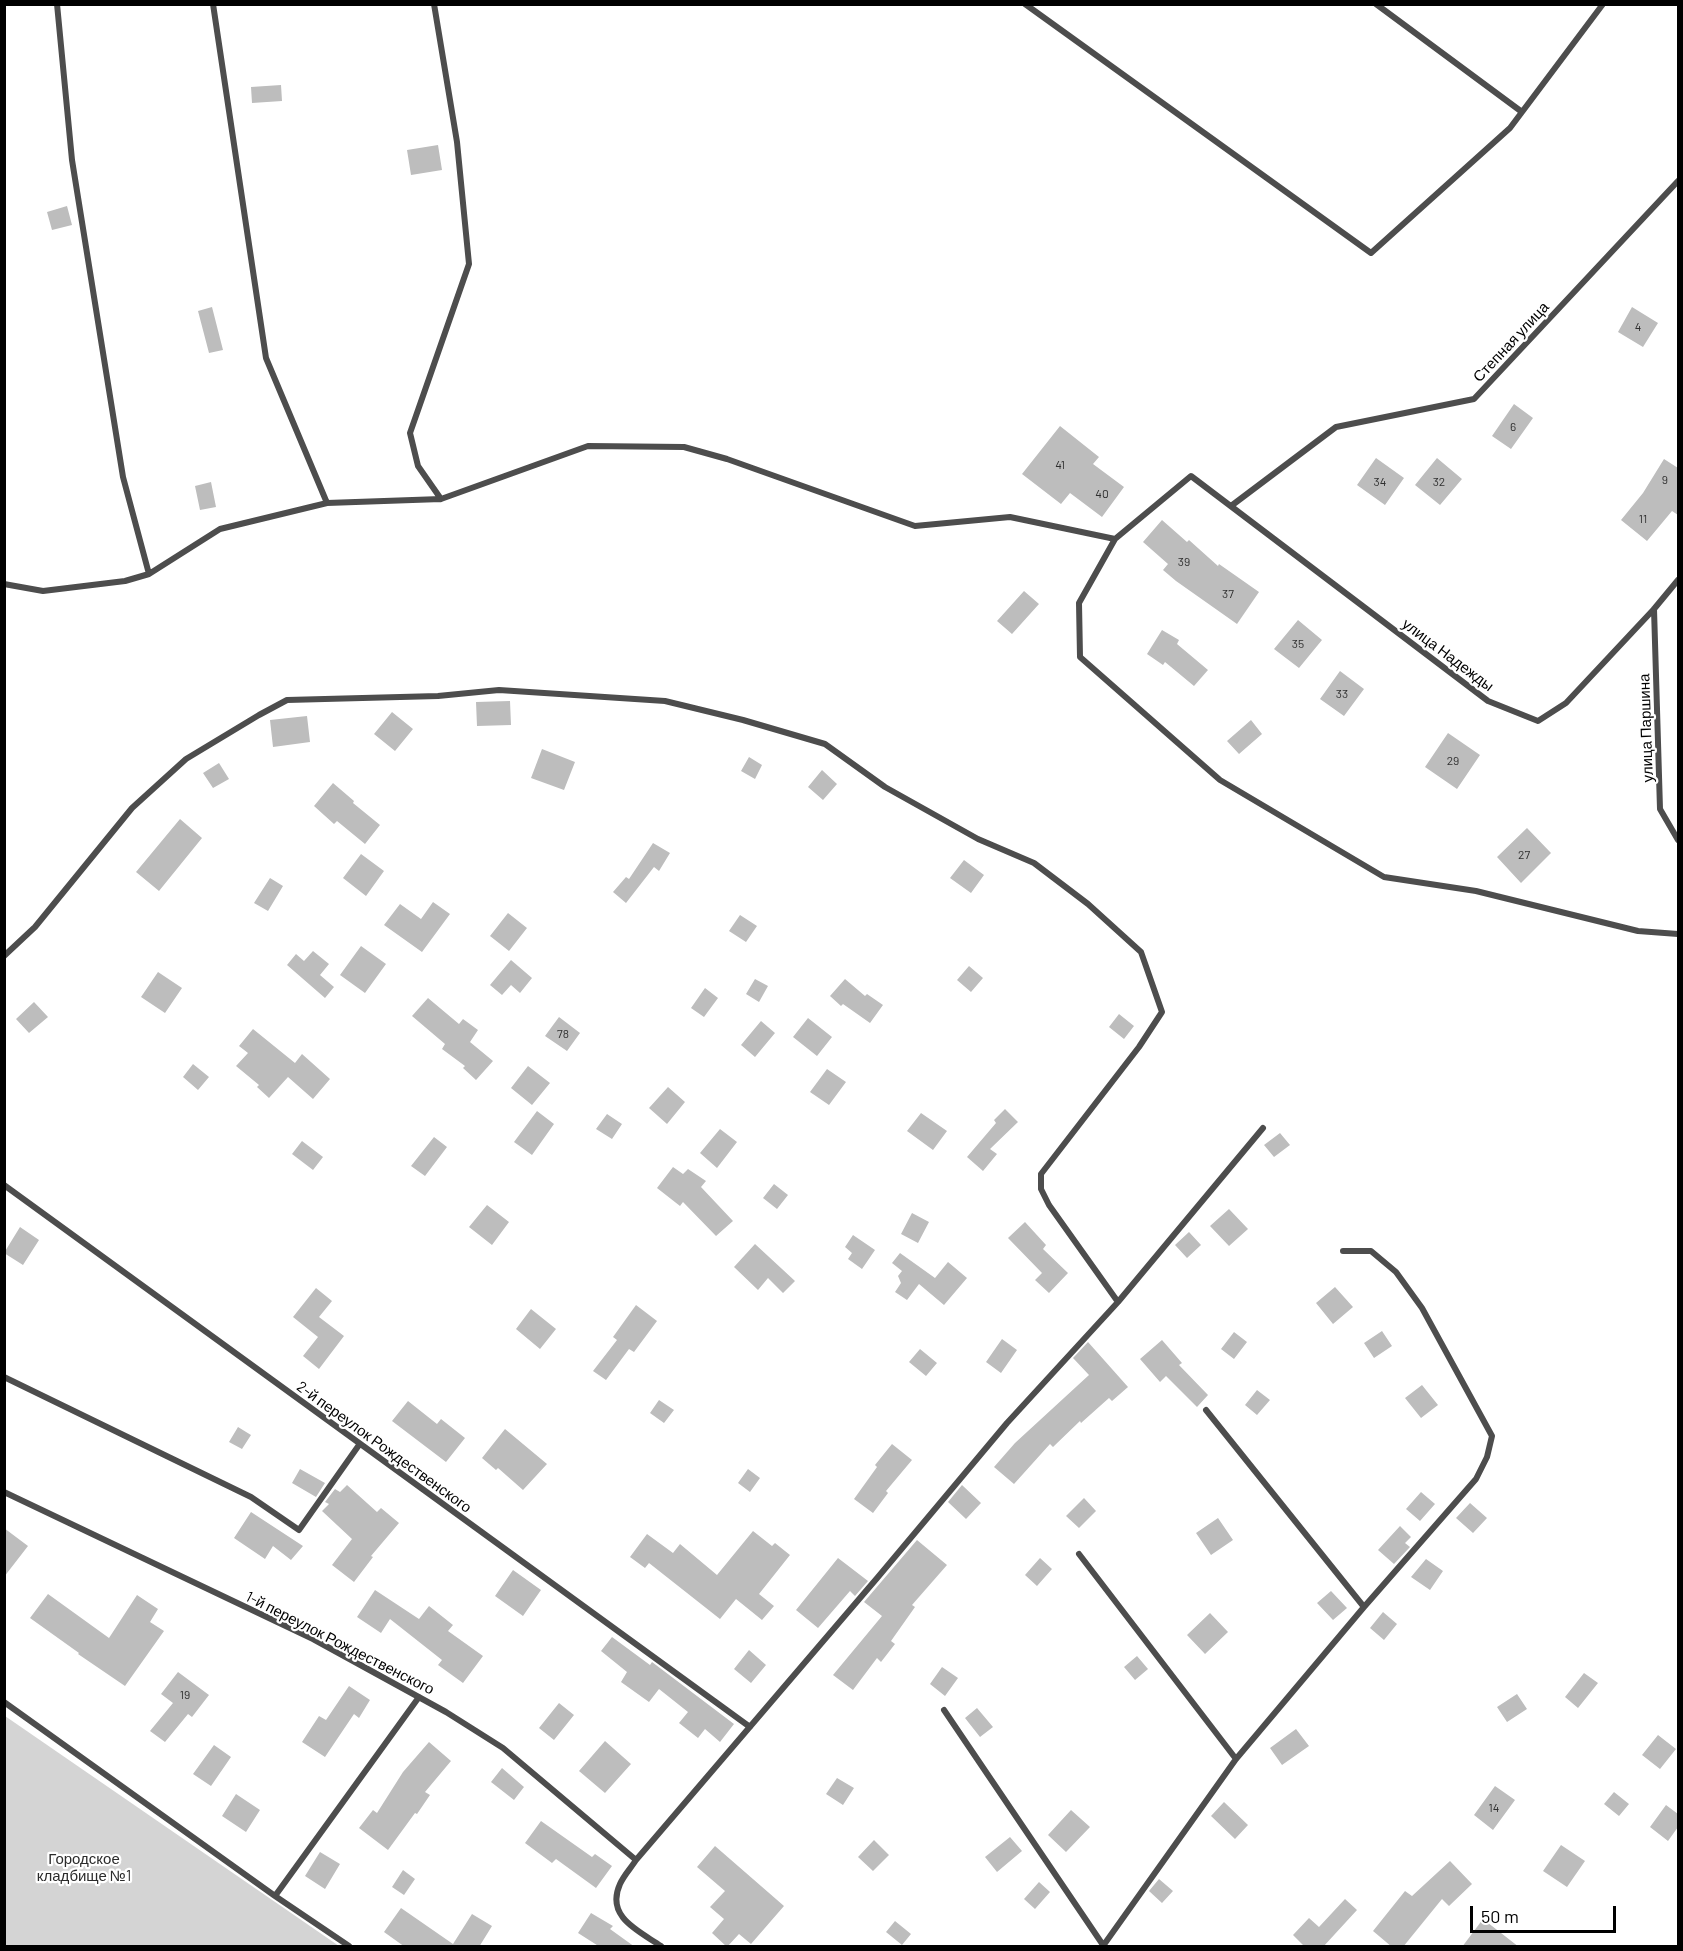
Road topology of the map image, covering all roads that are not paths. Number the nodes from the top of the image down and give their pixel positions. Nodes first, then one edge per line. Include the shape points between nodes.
1 (57, 4) edge
2 (213, 4) edge
3 (435, 4) edge
4 (1025, 4) edge
5 (1376, 4) edge
6 (1604, 4) edge
7 (1522, 112) junction
8 (1678, 181) edge
9 (441, 499) junction
10 (327, 502) junction
11 (1231, 506) junction
12 (1115, 538) junction
13 (149, 574) junction
14 (1678, 580) edge
15 (4, 584) edge
16 (1654, 609) junction
17 (1678, 840) edge
18 (1678, 934) edge
19 (4, 956) edge
20 (1263, 1128) dead end
21 (4, 1185) edge
22 (1343, 1251) dead end
23 (1118, 1302) junction
24 (4, 1377) edge
25 (1206, 1410) dead end
26 (359, 1445) junction
27 (4, 1492) edge
28 (1078, 1554) dead end
29 (1365, 1607) junction
30 (419, 1697) junction
31 (4, 1702) edge
32 (944, 1710) dead end
33 (750, 1727) junction
34 (1236, 1759) junction
35 (636, 1860) junction
36 (275, 1896) junction
37 (1103, 1946) edge
38 (349, 1947) edge
39 (661, 1947) edge

1 - 13 street via 72,160 119,453
2 - 10 street via 266,358
3 - 9 street via 457,142 469,264 410,433 418,466
4 - 7 street via 1371,253 1510,128
5 - 7 street
6 - 7 street
8 - 11 street, Степная улица via 1474,399 1336,427
9 - 10 street
9 - 12 street via 588,446 684,447 915,526 1010,517
10 - 13 street via 220,530
11 - 12 street, улица Надежды via 1191,476
11 - 16 street, улица Надежды via 1488,701 1538,721 1566,704
12 - 18 street via 1079,603 1080,657 1220,780 1384,877 1476,891 1638,931
13 - 15 street via 125,581 43,591
14 - 16 street, улица Надежды
16 - 17 street, улица Паршина via 1660,809
19 - 23 street via 35,927 132,808 186,759 287,700 438,696 499,690 665,701 825,744 896,793 978,839 1034,863 1088,904 1141,952 1162,1012 1041,1174 1041,1189 1049,1205
20 - 23 street
21 - 26 street, 2-й переулок Рождественского
22 - 29 street via 1371,1251 1396,1272 1422,1308 1492,1436 1476,1479
23 - 33 street via 1007,1423
24 - 26 street via 251,1497 299,1530
25 - 29 street
26 - 33 street, 2-й переулок Рождественского
27 - 30 street, 1-й переулок Рождественского via 313,1639
28 - 34 street
29 - 34 street
30 - 35 street, 1-й переулок Рождественского via 503,1748
30 - 36 street
31 - 36 street
32 - 37 street
33 - 35 street
34 - 37 street
35 - 39 street via 620,1884 616,1905 624,1921
36 - 38 street

